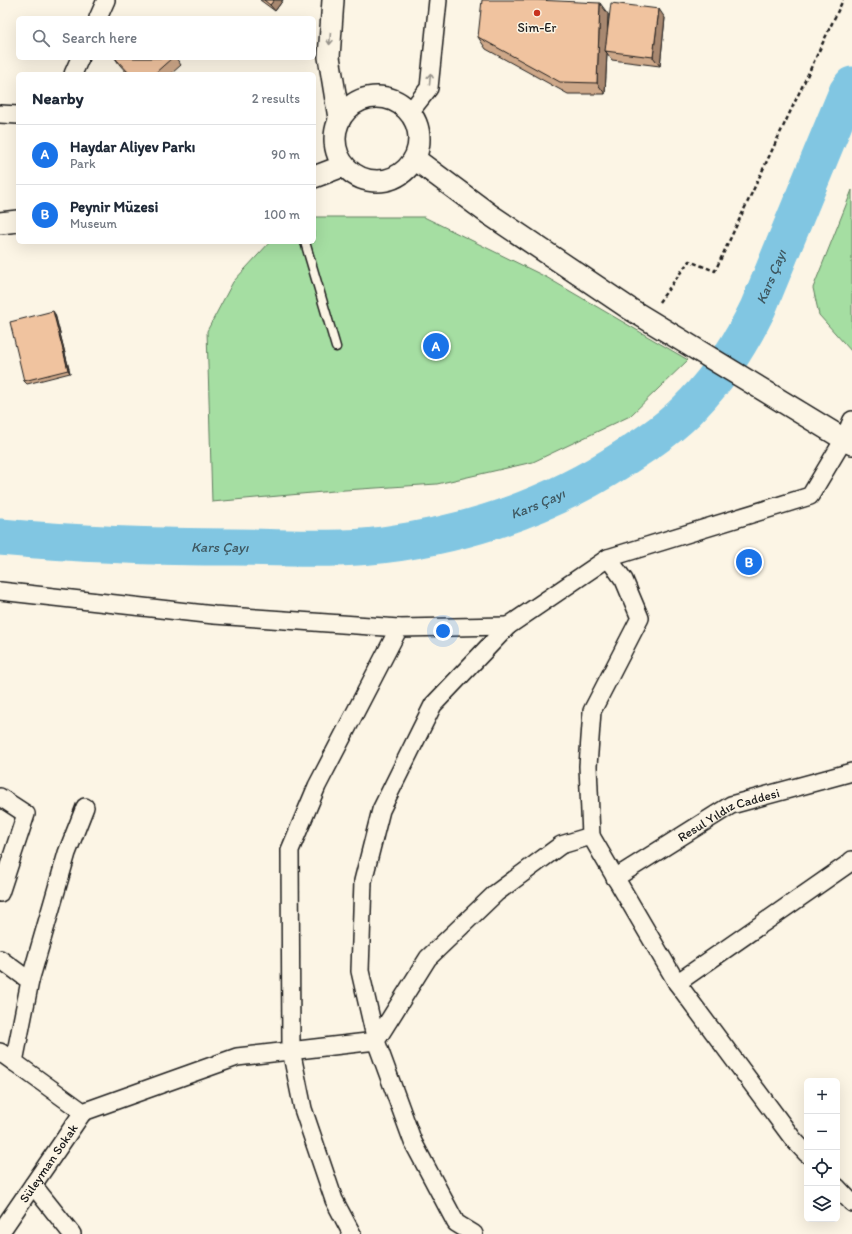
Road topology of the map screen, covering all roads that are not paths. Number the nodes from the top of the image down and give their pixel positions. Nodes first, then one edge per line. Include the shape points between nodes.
1 (106, 0) edge
2 (333, 0) edge
3 (438, 0) edge
4 (99, 16) edge
5 (79, 60) edge
6 (74, 72) edge
7 (410, 112) junction
8 (0, 114) edge
9 (16, 115) edge
10 (339, 118) junction
11 (415, 159) junction
12 (343, 166) junction
13 (316, 176) edge
14 (16, 221) edge
15 (0, 223) edge
16 (306, 244) edge
17 (336, 347) dead end
18 (852, 420) edge
19 (843, 438) edge
20 (608, 558) junction
21 (0, 591) edge
22 (508, 626) junction
23 (399, 628) junction
24 (852, 772) edge
25 (0, 797) edge
26 (85, 807) dead end
27 (591, 836) junction
28 (852, 860) edge
29 (615, 878) junction
30 (0, 893) edge
31 (0, 958) edge
32 (30, 981) junction
33 (676, 983) junction
34 (376, 1041) junction
35 (291, 1050) junction
36 (0, 1052) edge
37 (14, 1062) junction
38 (83, 1112) junction
39 (804, 1151) edge
40 (33, 1185) junction
41 (840, 1190) edge
42 (852, 1203) edge
43 (0, 1233) edge
44 (72, 1234) edge
45 (352, 1234) edge
46 (474, 1234) edge

1 - 4 street
2 -> 10 street via 329,57
7 -> 3 street via 429,88
5 - 6 street
7 - 10 street via 397,101 381,96 365,98 350,105
7 - 11 street via 418,126 420,143
8 - 9 street
10 - 12 street via 334,134 336,151
11 - 12 street via 404,172 389,180 372,181 356,176
11 - 19 street via 489,214 639,313
12 - 13 street
14 - 15 street
16 - 17 lane
18 - 19 street
19 - 20 street via 810,496
20 - 22 street
20 - 27 street via 624,580 640,618 592,711 588,766
21 - 23 street via 214,615
22 - 23 street
22 - 34 street via 432,705 381,810 363,881 360,971
23 - 35 street via 317,786 290,850
24 - 29 street, Resul Yıldız Caddesi via 731,805
25 - 30 street via 26,814
26 - 32 street via 66,853
27 - 29 street
27 - 34 street via 561,846 496,893 428,958
28 - 33 street
29 - 33 street
31 - 32 street
32 - 37 street
33 - 39 street
34 - 35 street
34 - 46 street via 413,1142 456,1223
35 - 38 street via 238,1057
35 - 45 street via 303,1109 334,1200
36 - 37 street
37 - 38 street
38 - 40 street, Süleyman Sokak
40 - 43 street, Süleyman Sokak
40 - 44 street
41 - 42 street

